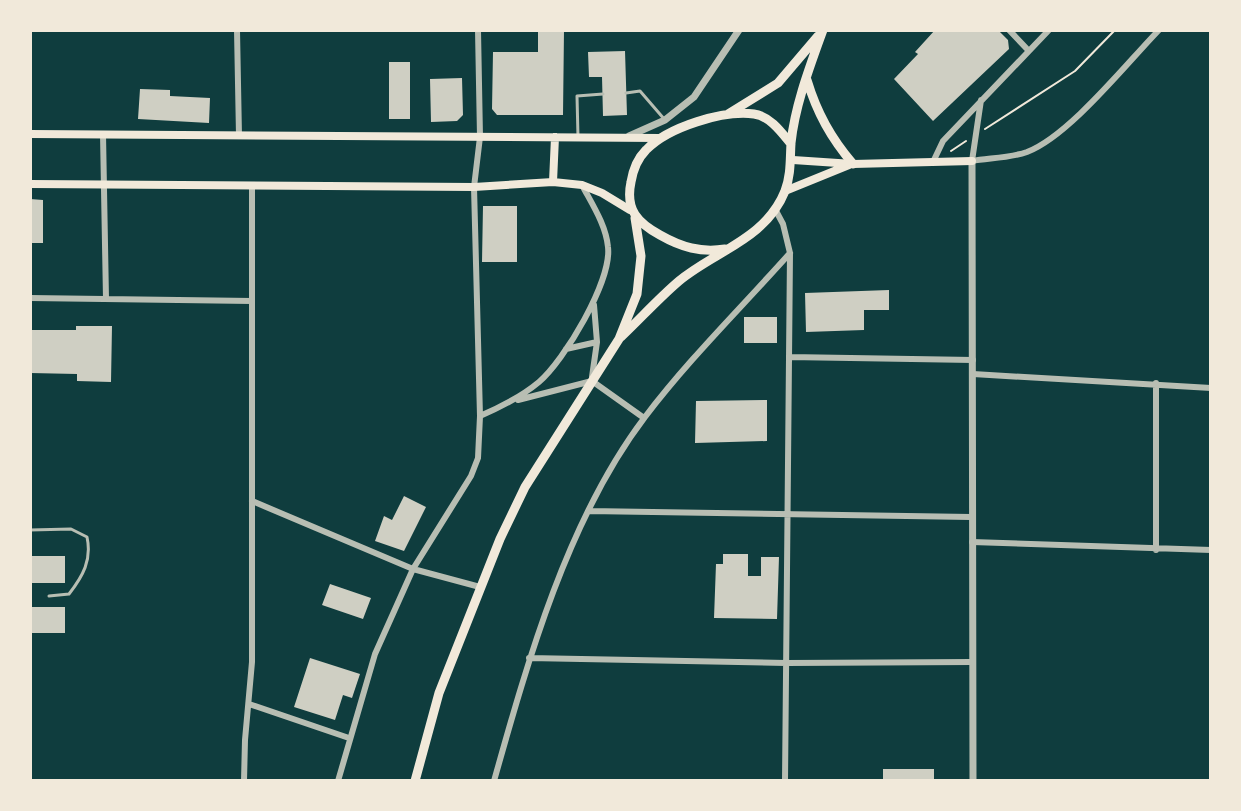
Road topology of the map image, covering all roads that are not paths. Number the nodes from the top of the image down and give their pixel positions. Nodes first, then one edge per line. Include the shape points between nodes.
1 (237, 30) edge
2 (478, 30) edge
3 (739, 30) edge
4 (823, 30) edge
5 (1009, 30) edge
6 (1049, 30) edge
7 (1159, 30) edge
8 (1028, 50) junction
9 (806, 76) junction
10 (626, 93) dead end
11 (603, 94) dead end
12 (981, 100) junction
13 (725, 116) junction
14 (665, 120) junction
15 (30, 134) edge
16 (103, 134) junction
17 (239, 136) junction
18 (480, 137) junction
19 (555, 137) junction
20 (578, 137) junction
21 (626, 137) junction
22 (660, 138) junction
23 (791, 144) junction
24 (793, 160) junction
25 (972, 161) junction
26 (933, 162) junction
27 (853, 164) junction
28 (553, 182) junction
29 (30, 184) edge
30 (104, 185) junction
31 (252, 185) junction
32 (582, 185) junction
33 (474, 187) junction
34 (785, 191) junction
35 (775, 209) junction
36 (633, 214) junction
37 (732, 248) junction
38 (790, 253) junction
39 (30, 298) edge
40 (106, 299) junction
41 (252, 301) junction
42 (594, 304) junction
43 (619, 339) junction
44 (597, 342) junction
45 (565, 350) junction
46 (789, 357) junction
47 (973, 360) junction
48 (973, 374) junction
49 (592, 381) junction
50 (1156, 383) junction
51 (1211, 388) edge
52 (513, 401) junction
53 (480, 416) junction
54 (644, 418) junction
55 (252, 501) junction
56 (589, 511) junction
57 (787, 514) junction
58 (971, 517) junction
59 (30, 530) edge
60 (972, 542) junction
61 (1156, 550) junction
62 (1211, 550) edge
63 (413, 569) junction
64 (480, 587) junction
65 (49, 596) dead end
66 (529, 658) junction
67 (972, 662) junction
68 (786, 663) junction
69 (249, 704) junction
70 (349, 738) junction
71 (244, 781) edge
72 (338, 781) edge
73 (415, 781) edge
74 (494, 781) edge
75 (785, 781) edge
76 (973, 781) edge

1 - 17 street
2 - 18 street
3 - 14 street via 694,97
4 - 9 highway
4 - 13 highway via 778,83
5 - 8 street
6 - 8 street
7 - 25 street via 1044,144 1025,153
8 - 12 street
9 - 23 highway
9 - 27 highway via 832,139
10 - 14 lane via 640,91
11 - 20 lane via 577,96
12 - 25 street
12 - 26 street via 943,141
13 - 22 highway via 694,122
13 - 23 highway via 756,114
14 - 21 street
15 - 16 main road
16 - 17 main road
16 - 30 street
17 - 18 main road
18 - 19 main road
18 - 33 street
19 - 20 main road
19 - 28 main road
20 - 21 main road
21 - 22 main road
22 - 36 highway via 634,168 629,189
23 - 24 highway
24 - 27 main road
24 - 34 highway
25 - 26 main road
25 - 47 street
26 - 27 main road
27 - 34 main road
28 - 32 main road
28 - 33 main road
29 - 30 main road
30 - 31 main road
30 - 40 street
31 - 33 main road
31 - 41 street
32 - 36 main road
32 - 42 street via 608,245
33 - 53 street
34 - 35 highway
35 - 37 highway via 749,238
35 - 38 street
36 - 37 highway via 670,241 693,249
36 - 43 highway via 641,256 637,294
37 - 43 highway via 679,281
38 - 46 street
38 - 54 street
39 - 40 street
40 - 41 street
41 - 55 street
42 - 44 street
42 - 45 street
43 - 49 highway
44 - 45 street
44 - 49 street
45 - 52 street via 540,381
46 - 47 street
46 - 57 street
47 - 48 street
48 - 50 street
48 - 58 street
49 - 52 street
49 - 54 street
49 - 64 highway via 525,487
50 - 51 street
50 - 61 street
52 - 53 street
53 - 63 street via 478,458 471,476
54 - 56 street
55 - 63 street
55 - 69 street
56 - 57 street
56 - 66 street
57 - 58 street
57 - 68 street
58 - 60 street
59 - 65 lane via 71,529 87,537 90,552 81,578 69,594
60 - 61 street
60 - 67 street
61 - 62 street
63 - 64 street
63 - 70 street via 375,654
64 - 73 highway via 439,693
66 - 68 street
66 - 74 street
67 - 68 street
67 - 76 street
68 - 75 street
69 - 70 street
69 - 71 street
70 - 72 street

